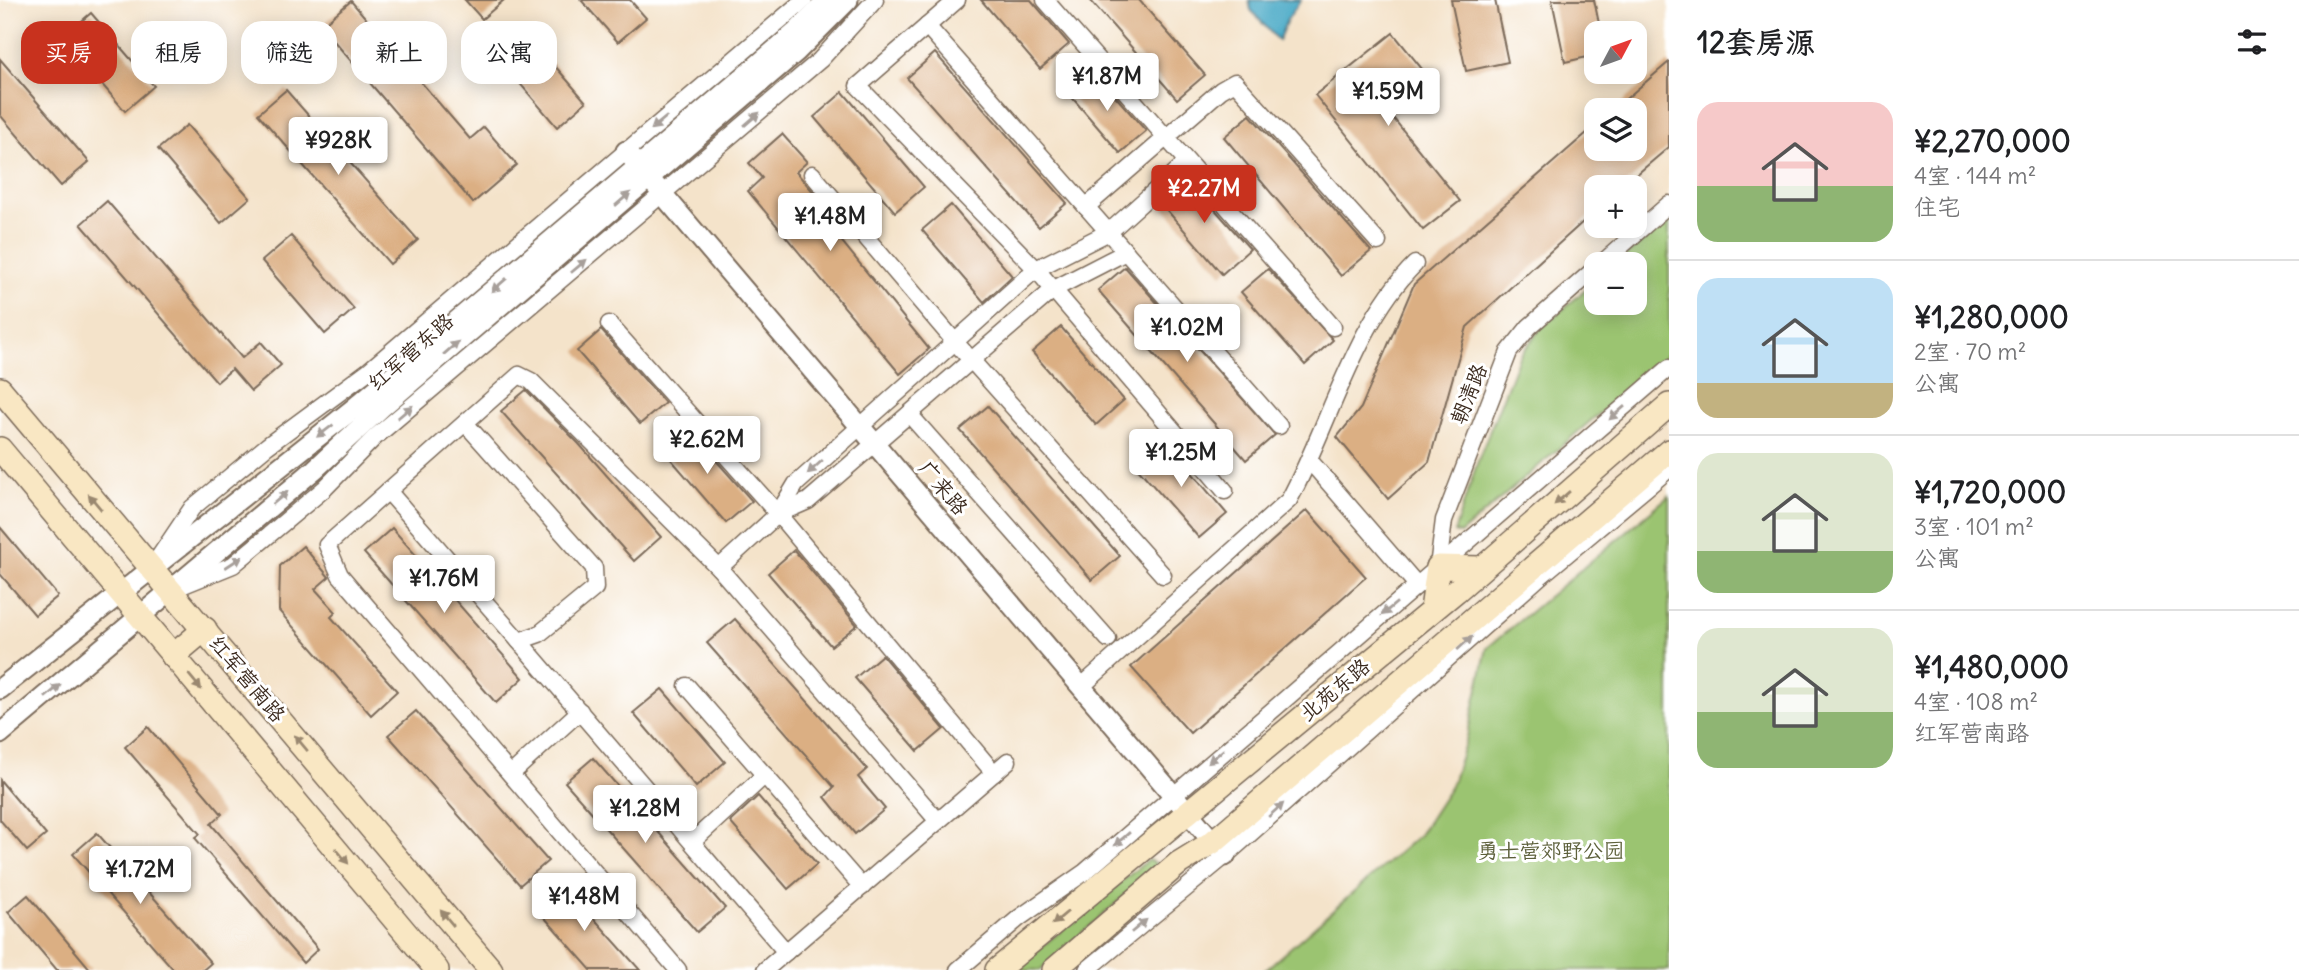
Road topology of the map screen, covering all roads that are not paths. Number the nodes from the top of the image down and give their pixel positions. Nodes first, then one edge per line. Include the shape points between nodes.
1 (804, 0) edge
2 (828, 0) edge
3 (848, 0) edge
4 (875, 0) edge
5 (957, 0) edge
6 (1045, 0) edge
7 (927, 26) junction
8 (1166, 137) junction
9 (1187, 162) junction
10 (638, 164) junction
11 (812, 174) dead end
12 (664, 194) junction
13 (1669, 204) edge
14 (1086, 207) junction
15 (1109, 232) junction
16 (1378, 242) dead end
17 (1126, 252) junction
18 (1615, 252) edge
19 (1415, 264) dead end
20 (1037, 268) junction
21 (1584, 279) edge
22 (1054, 289) junction
23 (609, 324) dead end
24 (1333, 327) dead end
25 (956, 343) junction
26 (972, 360) junction
27 (1669, 368) edge
28 (0, 390) edge
29 (1669, 405) edge
30 (909, 414) junction
31 (465, 423) junction
32 (1279, 426) dead end
33 (860, 427) junction
34 (875, 443) junction
35 (0, 449) edge
36 (1669, 451) edge
37 (1310, 461) junction
38 (1669, 469) edge
39 (388, 491) junction
40 (1226, 491) dead end
41 (778, 514) junction
42 (118, 529) junction
43 (88, 555) junction
44 (1438, 567) junction
45 (151, 568) junction
46 (719, 568) junction
47 (1481, 568) junction
48 (1163, 575) dead end
49 (1417, 585) junction
50 (172, 590) junction
51 (120, 592) junction
52 (1432, 610) junction
53 (141, 617) junction
54 (205, 629) junction
55 (1108, 639) dead end
56 (519, 641) junction
57 (173, 656) junction
58 (687, 686) dead end
59 (1081, 687) junction
60 (0, 689) edge
61 (580, 711) junction
62 (0, 734) edge
63 (1008, 761) dead end
64 (994, 773) junction
65 (511, 775) junction
66 (765, 775) junction
67 (1227, 780) junction
68 (1180, 803) junction
69 (1251, 809) junction
70 (938, 821) junction
71 (692, 842) junction
72 (1146, 846) junction
73 (1219, 849) junction
74 (1168, 872) junction
75 (862, 887) junction
76 (786, 952) junction
77 (438, 970) edge
78 (491, 970) edge
79 (678, 970) edge
80 (765, 970) edge
81 (958, 970) edge
82 (997, 970) edge
83 (1054, 970) edge
84 (1087, 970) edge

1 -> 10 street
2 - 10 street, 红军营东路
3 - 10 street, 红军营东路 via 796,52
12 -> 4 street via 820,60
5 - 7 street
6 - 8 street
7 - 14 street
7 - 20 street via 858,86
8 - 9 street
8 - 14 street
8 - 16 street via 1236,82
9 - 15 street
9 - 24 street
10 - 12 street, 广来路
10 -> 45 street, 红军营东路 via 354,409
50 -> 10 street, 红军营东路
11 - 25 street
12 - 33 street, 广来路
50 -> 12 street via 233,565 324,489 374,438
13 - 18 street
14 - 15 street
15 - 17 street
15 - 20 street
17 - 22 street
17 - 32 street
19 - 37 street via 1378,307
20 - 22 street
20 - 25 street
21 - 44 street, 朝清路 via 1508,352 1444,520
22 - 26 street
22 - 40 street
23 - 41 street
25 - 26 street
25 - 33 street
26 - 30 street
26 - 48 street
27 -> 44 street
42 -> 28 main road, 红军营南路
29 -> 47 main road, 北苑东路
30 - 34 street
30 - 55 street
31 - 39 street
31 - 46 street via 519,376 531,381
31 - 56 street via 594,568 595,588 540,634
33 - 34 street, 广来路
33 -> 41 street via 796,484
34 - 41 street via 808,501
34 - 59 street, 广来路
35 - 43 main road, 红军营南路
36 - 69 main road, 北苑东路
37 - 49 street
37 - 59 street via 1289,500
73 -> 38 street
39 - 56 street
39 - 65 street via 327,545 340,575
41 - 46 street
41 - 64 street
42 - 43 main road
42 - 45 main road, 红军营南路
43 - 51 main road, 红军营南路
44 - 47 main road
44 - 49 street
44 - 52 main road
45 - 50 main road, 红军营南路
45 - 51 street, 红军营东路
46 - 70 street
47 - 52 main road, 北苑东路
49 -> 68 street
50 - 53 street, 红军营东路
50 - 54 main road, 红军营南路
51 - 53 main road, 红军营南路
51 - 60 street, 红军营东路
52 - 67 main road, 北苑东路
53 - 57 main road, 红军营南路
62 -> 53 street, 红军营东路
54 - 57 main road
78 -> 54 main road, 红军营南路
56 - 61 street
57 -> 77 main road, 红军营南路
58 - 66 street
59 - 68 street, 广来路
61 - 65 street
61 - 71 street
63 - 64 street
64 - 70 street
65 - 79 street
66 - 71 street
66 - 75 street
67 - 68 main road, 北苑东路
67 - 69 main road
68 - 72 main road, 北苑东路
68 - 73 street, 广来路
68 -> 81 street via 1018,918
69 - 73 main road, 北苑东路
70 - 75 street
71 - 76 street
72 - 74 main road
72 -> 82 main road, 北苑东路
73 - 74 main road, 北苑东路
84 -> 73 street
74 - 83 main road, 北苑东路
75 - 76 street
76 - 80 street

